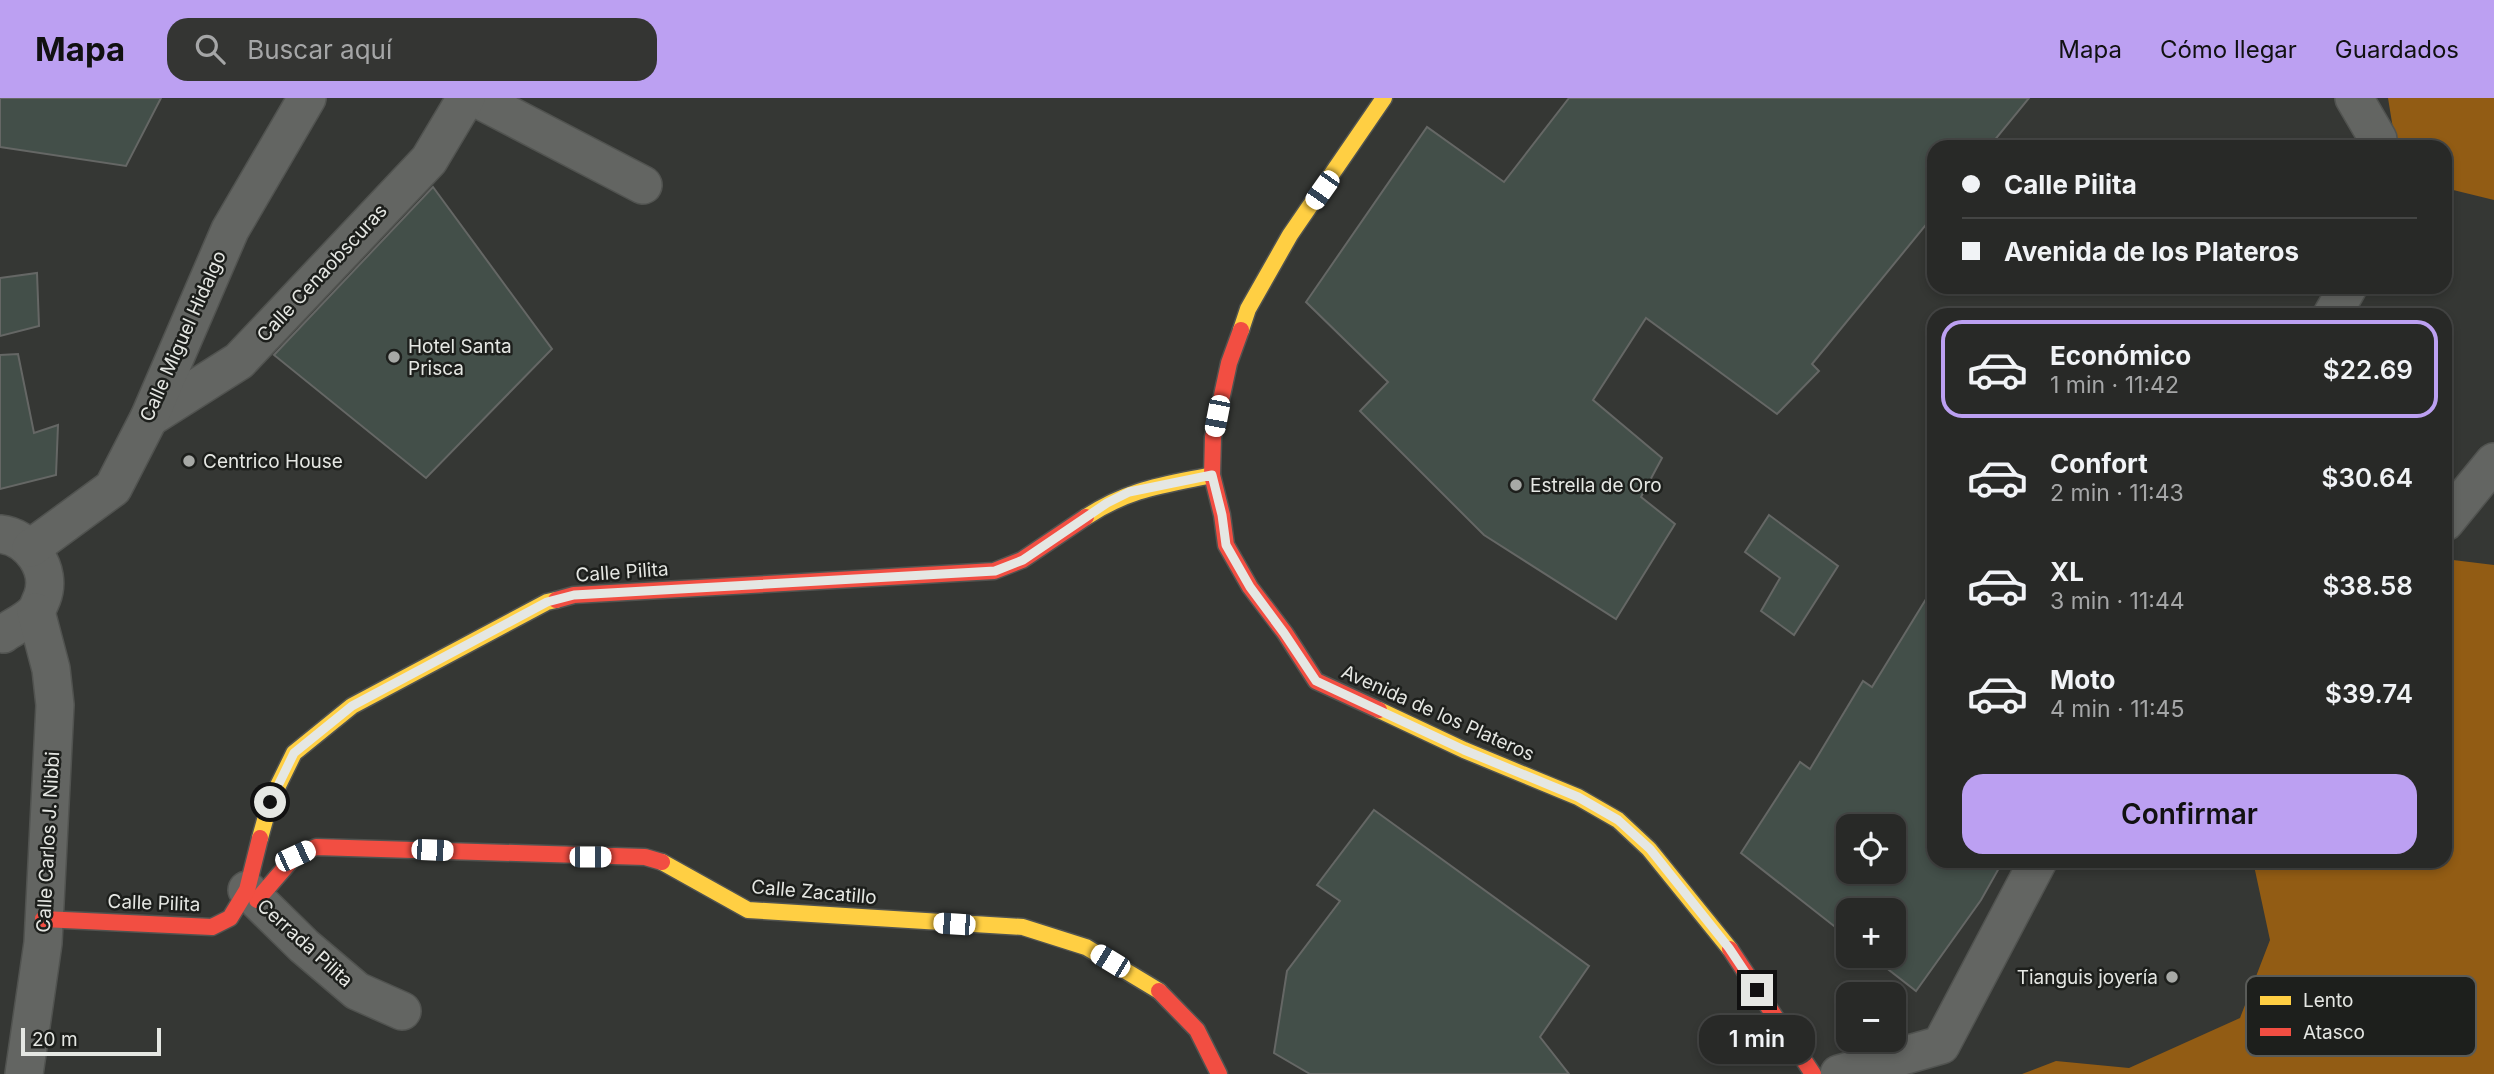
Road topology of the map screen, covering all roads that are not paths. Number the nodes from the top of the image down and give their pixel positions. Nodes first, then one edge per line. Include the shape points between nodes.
1 (307, 98) edge
2 (467, 98) edge
3 (476, 98) edge
4 (1384, 98) edge
5 (2354, 98) edge
6 (2378, 140) edge
7 (643, 185) dead end
8 (149, 418) junction
9 (2494, 462) edge
10 (1212, 475) junction
11 (2452, 513) edge
12 (15, 541) edge
13 (36, 612) junction
14 (0, 633) edge
15 (2034, 868) edge
16 (252, 895) junction
17 (43, 919) junction
18 (402, 1011) dead end
19 (24, 1074) edge
20 (1219, 1074) edge
21 (1813, 1074) edge
22 (1839, 1074) edge

1 - 8 street, Calle Miguel Hidalgo via 230,230
2 - 8 street, Calle Cenaobscuras via 429,160 240,361
3 - 7 street
4 - 10 street, Avenida de los Plateros via 1290,235 1248,309 1221,396
5 - 6 street
8 - 12 street, Calle Miguel Hidalgo via 113,488
9 - 11 street
10 - 16 street, Calle Pilita via 1129,492 1023,560 995,571 574,595 547,602 352,706 294,753 270,802
10 - 21 street, Avenida de los Plateros via 1226,545 1316,681 1578,797 1618,820 1650,849 1729,948
12 - 13 street via 42,568 44,590
13 - 14 street
13 - 17 street, Calle Carlos J. Nibbi via 55,705
15 - 22 street via 1941,1045
16 - 17 street, Calle Pilita via 230,918 212,927
16 - 18 street, Cerrada Pilita via 357,991
16 - 20 street, Calle Zacatillo via 295,856 316,847 645,857 661,860 730,904 748,910 1023,927 1086,947 1157,989 1196,1030
17 - 19 street, Calle Carlos J. Nibbi

